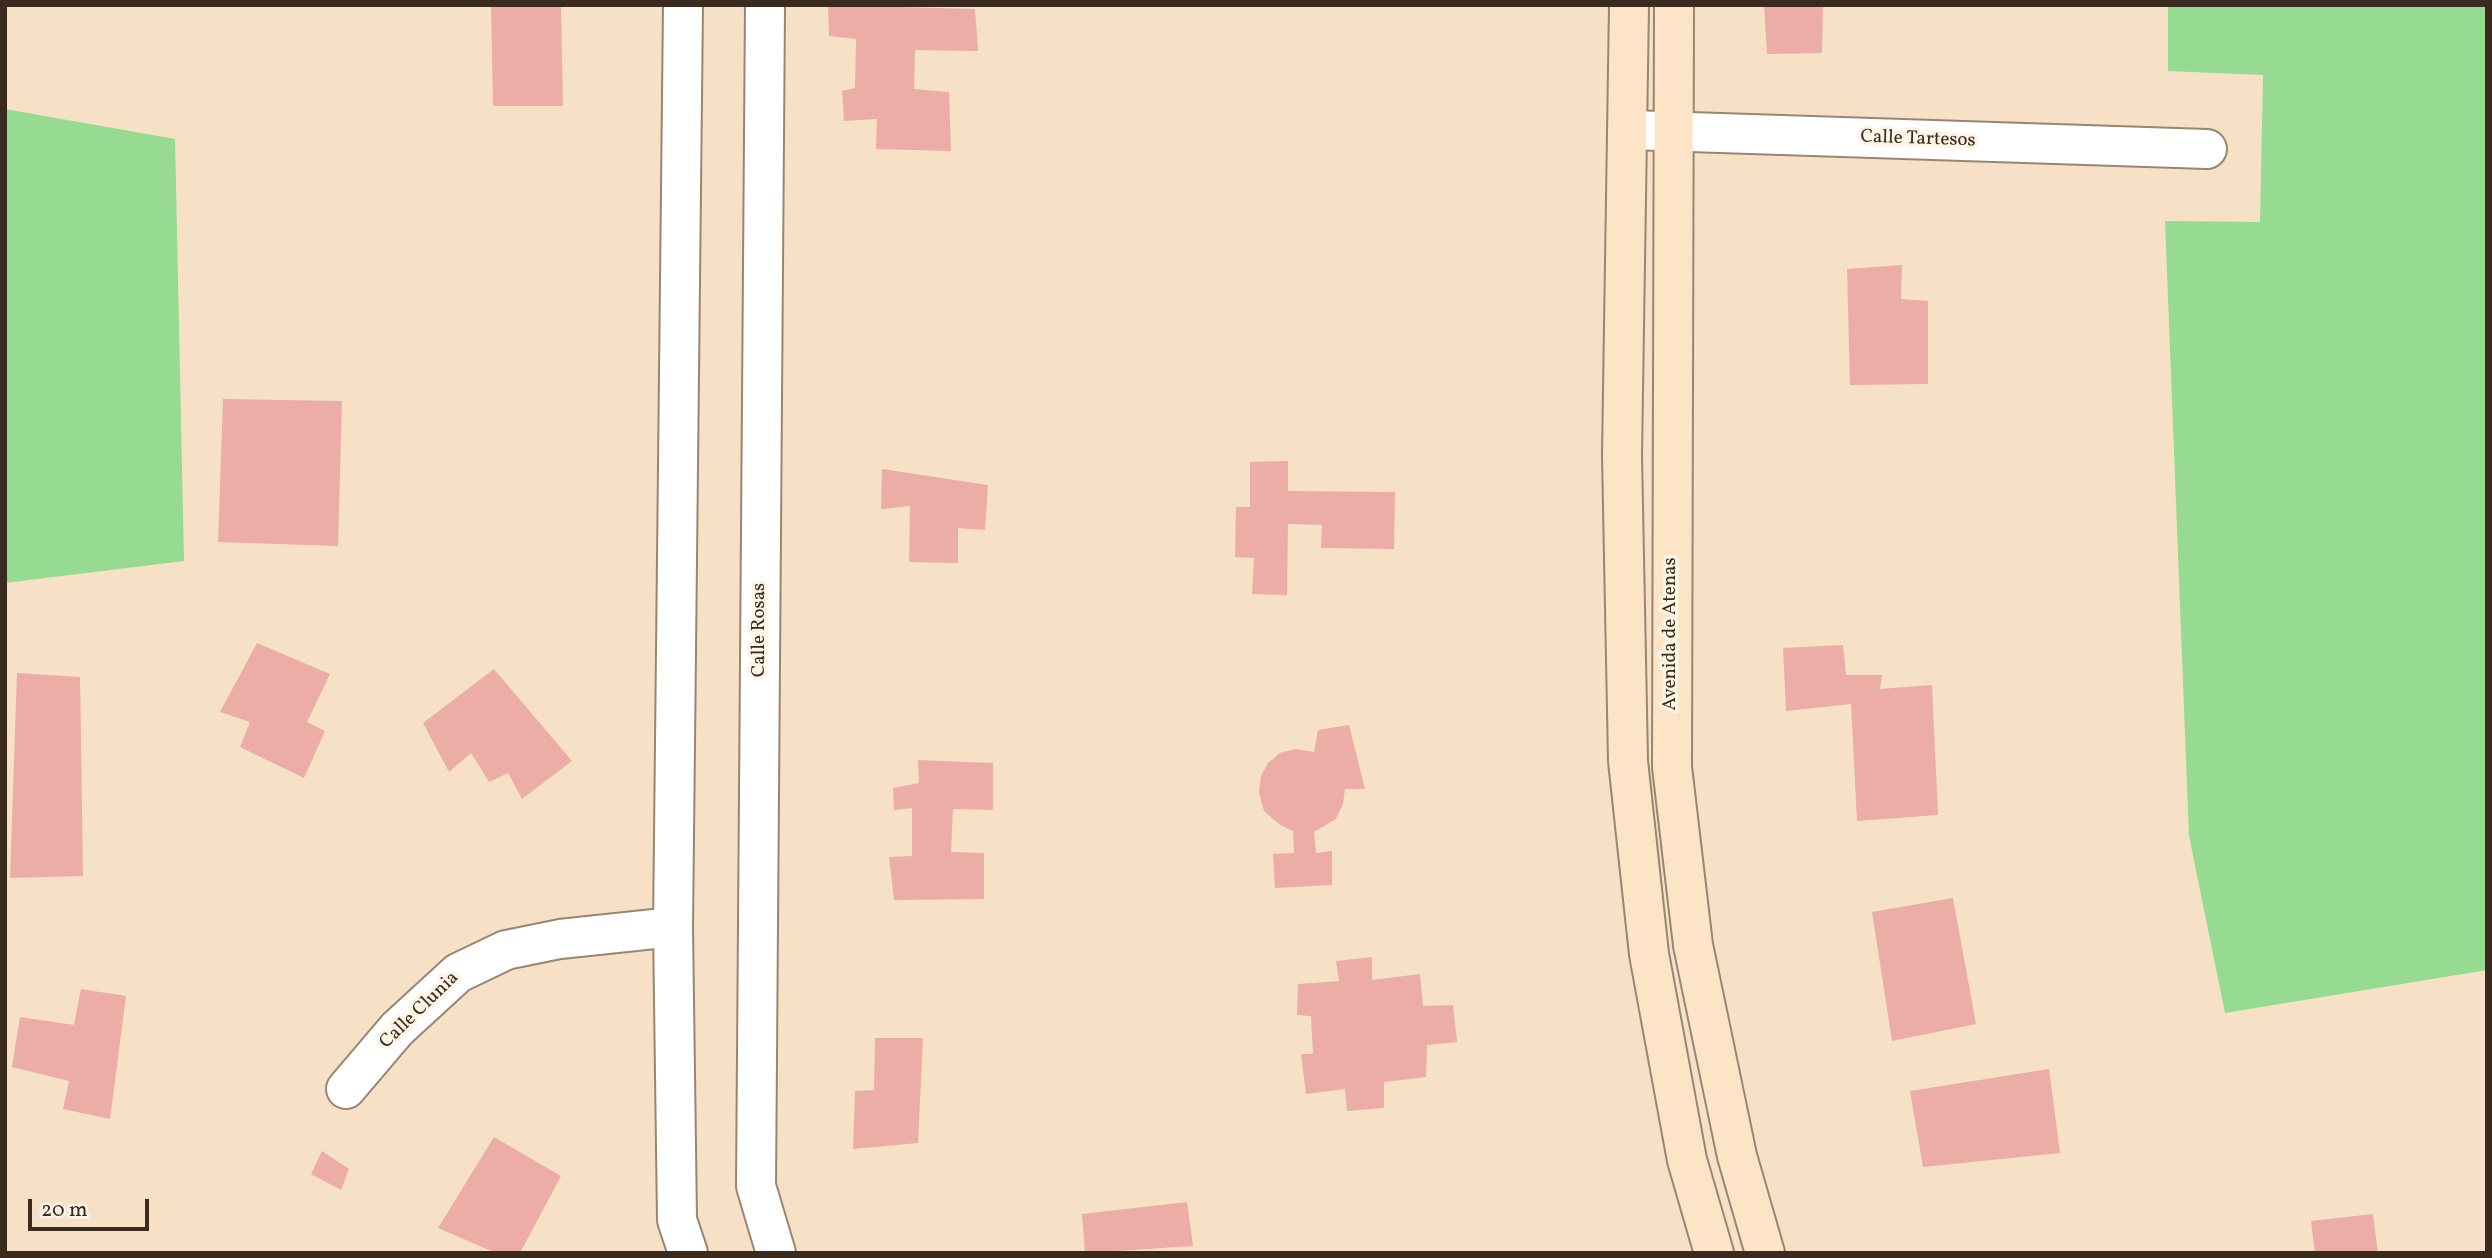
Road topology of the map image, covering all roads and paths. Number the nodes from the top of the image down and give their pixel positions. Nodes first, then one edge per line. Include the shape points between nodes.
1 (683, 5) edge
2 (765, 5) edge
3 (1629, 5) edge
4 (1674, 5) edge
5 (1629, 130) junction
6 (1673, 131) junction
7 (2207, 149) dead end
8 (673, 927) junction
9 (346, 1089) dead end
10 (688, 1253) edge
11 (776, 1253) edge
12 (1714, 1253) edge
13 (1765, 1253) edge

1 - 8 street
2 - 11 street, Calle Rosas via 756,1186
3 - 5 main road
4 - 6 main road, Avenida de Atenas
5 - 6 street, Calle Tartesos
5 - 12 main road via 1622,455 1628,761 1649,954 1687,1160
6 - 7 street, Calle Tartesos
6 - 13 main road, Avenida de Atenas via 1672,767 1693,945 1737,1156
8 - 9 street, Calle Clunia via 560,939 506,950 458,973 397,1029
8 - 10 street via 677,1220

